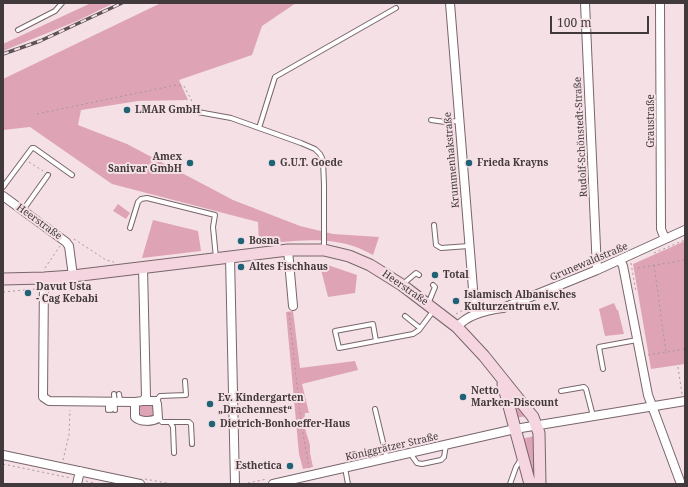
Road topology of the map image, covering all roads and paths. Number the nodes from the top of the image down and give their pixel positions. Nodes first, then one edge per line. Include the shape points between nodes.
1 (62, 3) edge
2 (450, 3) edge
3 (585, 3) edge
4 (660, 3) edge
5 (396, 8) dead end
6 (18, 30) dead end
7 (198, 112) joint
8 (37, 114) dead end
9 (431, 120) dead end
10 (459, 121) junction
11 (259, 128) junction
12 (48, 175) dead end
13 (72, 175) dead end
14 (3, 188) edge
15 (3, 196) edge
16 (23, 210) junction
17 (434, 225) dead end
18 (130, 228) dead end
19 (685, 230) edge
20 (70, 236) dead end
21 (665, 239) junction
22 (61, 246) dead end
23 (470, 246) junction
24 (288, 250) junction
25 (324, 250) junction
26 (230, 257) junction
27 (216, 259) junction
28 (620, 260) junction
29 (685, 260) edge
30 (114, 262) dead end
31 (631, 263) dead end
32 (654, 265) junction
33 (143, 268) junction
34 (638, 268) dead end
35 (597, 270) junction
36 (44, 274) junction
37 (419, 275) dead end
38 (73, 276) junction
39 (410, 278) junction
40 (3, 279) edge
41 (415, 281) dead end
42 (402, 285) junction
43 (433, 285) dead end
44 (3, 286) edge
45 (636, 293) dead end
46 (293, 306) joint
47 (431, 307) junction
48 (475, 314) junction
49 (405, 316) dead end
50 (457, 327) junction
51 (420, 328) junction
52 (638, 340) junction
53 (376, 341) junction
54 (685, 349) edge
55 (666, 352) junction
56 (647, 355) dead end
57 (678, 367) dead end
58 (604, 369) dead end
59 (498, 373) junction
60 (185, 382) dead end
61 (561, 391) dead end
62 (74, 399) junction
63 (684, 399) edge
64 (156, 401) junction
65 (139, 402) junction
66 (652, 407) junction
67 (375, 409) dead end
68 (593, 416) junction
69 (158, 418) junction
70 (170, 422) junction
71 (537, 425) junction
72 (514, 429) junction
73 (192, 444) dead end
74 (446, 445) junction
75 (174, 452) dead end
76 (410, 453) junction
77 (3, 455) edge
78 (522, 457) junction
79 (387, 458) junction
80 (63, 461) dead end
81 (3, 464) edge
82 (345, 468) junction
83 (310, 470) dead end
84 (80, 471) junction
85 (273, 481) edge
86 (305, 481) edge
87 (78, 482) edge
88 (98, 484) edge
89 (140, 484) edge
90 (235, 484) edge
91 (243, 484) edge
92 (348, 484) edge
93 (510, 484) edge
94 (530, 484) edge
95 (540, 484) edge
96 (681, 484) edge

1 - 6 lane via 55,11
2 - 10 street, Krummenhakstraße
3 - 35 street, Rudolf-Schönstedt-Straße
4 - 21 street, Graustraße via 661,229
5 - 11 lane via 276,77
7 - 8 path via 184,86 176,85
7 - 11 lane via 231,118
9 - 10 lane
10 - 23 street, Krummenhakstraße
11 - 25 lane via 315,149 320,154 323,160
12 - 16 lane
13 - 14 lane via 32,148
15 - 16 street, Heerstraße
16 - 38 street, Heerstraße via 66,242 69,246
17 - 23 lane via 436,245 441,248
18 - 27 lane via 138,202 147,198 215,215 213,227
19 - 21 street, Grunewaldstraße
20 - 30 path via 106,260
21 - 28 street, Grunewaldstraße
22 - 36 path
23 - 48 street, Krummenhakstraße
24 - 25 street, Heerstraße
24 - 26 street, Heerstraße
24 - 46 street
25 - 42 street, Heerstraße via 349,256 370,265
26 - 27 street, Heerstraße
26 - 90 street
27 - 33 street, Heerstraße
28 - 35 street, Grunewaldstraße
28 - 52 street
29 - 32 path
31 - 45 path
32 - 34 path
32 - 55 path
33 - 38 street, Heerstraße
33 - 65 street via 146,397
35 - 48 street, Grunewaldstraße via 503,308
36 - 38 street, Heerstraße
36 - 40 street, Heerstraße
36 - 44 street, Heerstraße
36 - 62 street via 43,397 49,401
37 - 39 lane via 416,273
39 - 41 lane
39 - 42 lane
42 - 47 street, Heerstraße
43 - 47 lane via 435,287 430,292
46 - 83 path via 289,311 301,422
47 - 50 street, Heerstraße
47 - 51 lane
48 - 50 street, Grunewaldstraße
49 - 51 lane
50 - 59 street, Heerstraße
51 - 53 lane via 413,334
52 - 58 lane via 599,347
52 - 66 street
53 - 53 lane via 339,348 335,331 373,324
54 - 55 path
55 - 56 path
57 - 63 path
59 - 71 street, Heerstraße
59 - 72 street, Heerstraße via 505,389
60 - 64 lane via 186,395 160,396
61 - 68 lane via 584,387
62 - 65 street
62 - 80 path via 70,435
63 - 66 street, Königgrätzer Straße
64 - 65 street
64 - 69 street
65 - 69 street via 135,417 137,419
66 - 68 street, Königgrätzer Straße
66 - 96 street
67 - 79 lane
68 - 71 street, Königgrätzer Straße
69 - 70 lane via 162,422
70 - 73 lane via 189,422
70 - 75 lane
71 - 72 street, Königgrätzer Straße
71 - 95 street, Heerstraße via 540,440
72 - 74 street, Königgrätzer Straße
72 - 78 street, Heerstraße
74 - 76 street, Königgrätzer Straße
74 - 76 lane via 444,458 441,460 417,463
76 - 79 street, Königgrätzer Straße
77 - 84 street
78 - 93 lane
78 - 94 street, Heerstraße
79 - 82 street, Königgrätzer Straße
81 - 87 path
82 - 86 street, Königgrätzer Straße
82 - 92 lane
84 - 87 street
84 - 89 street
85 - 86 street, Königgrätzer Straße
85 - 91 path
87 - 88 path

